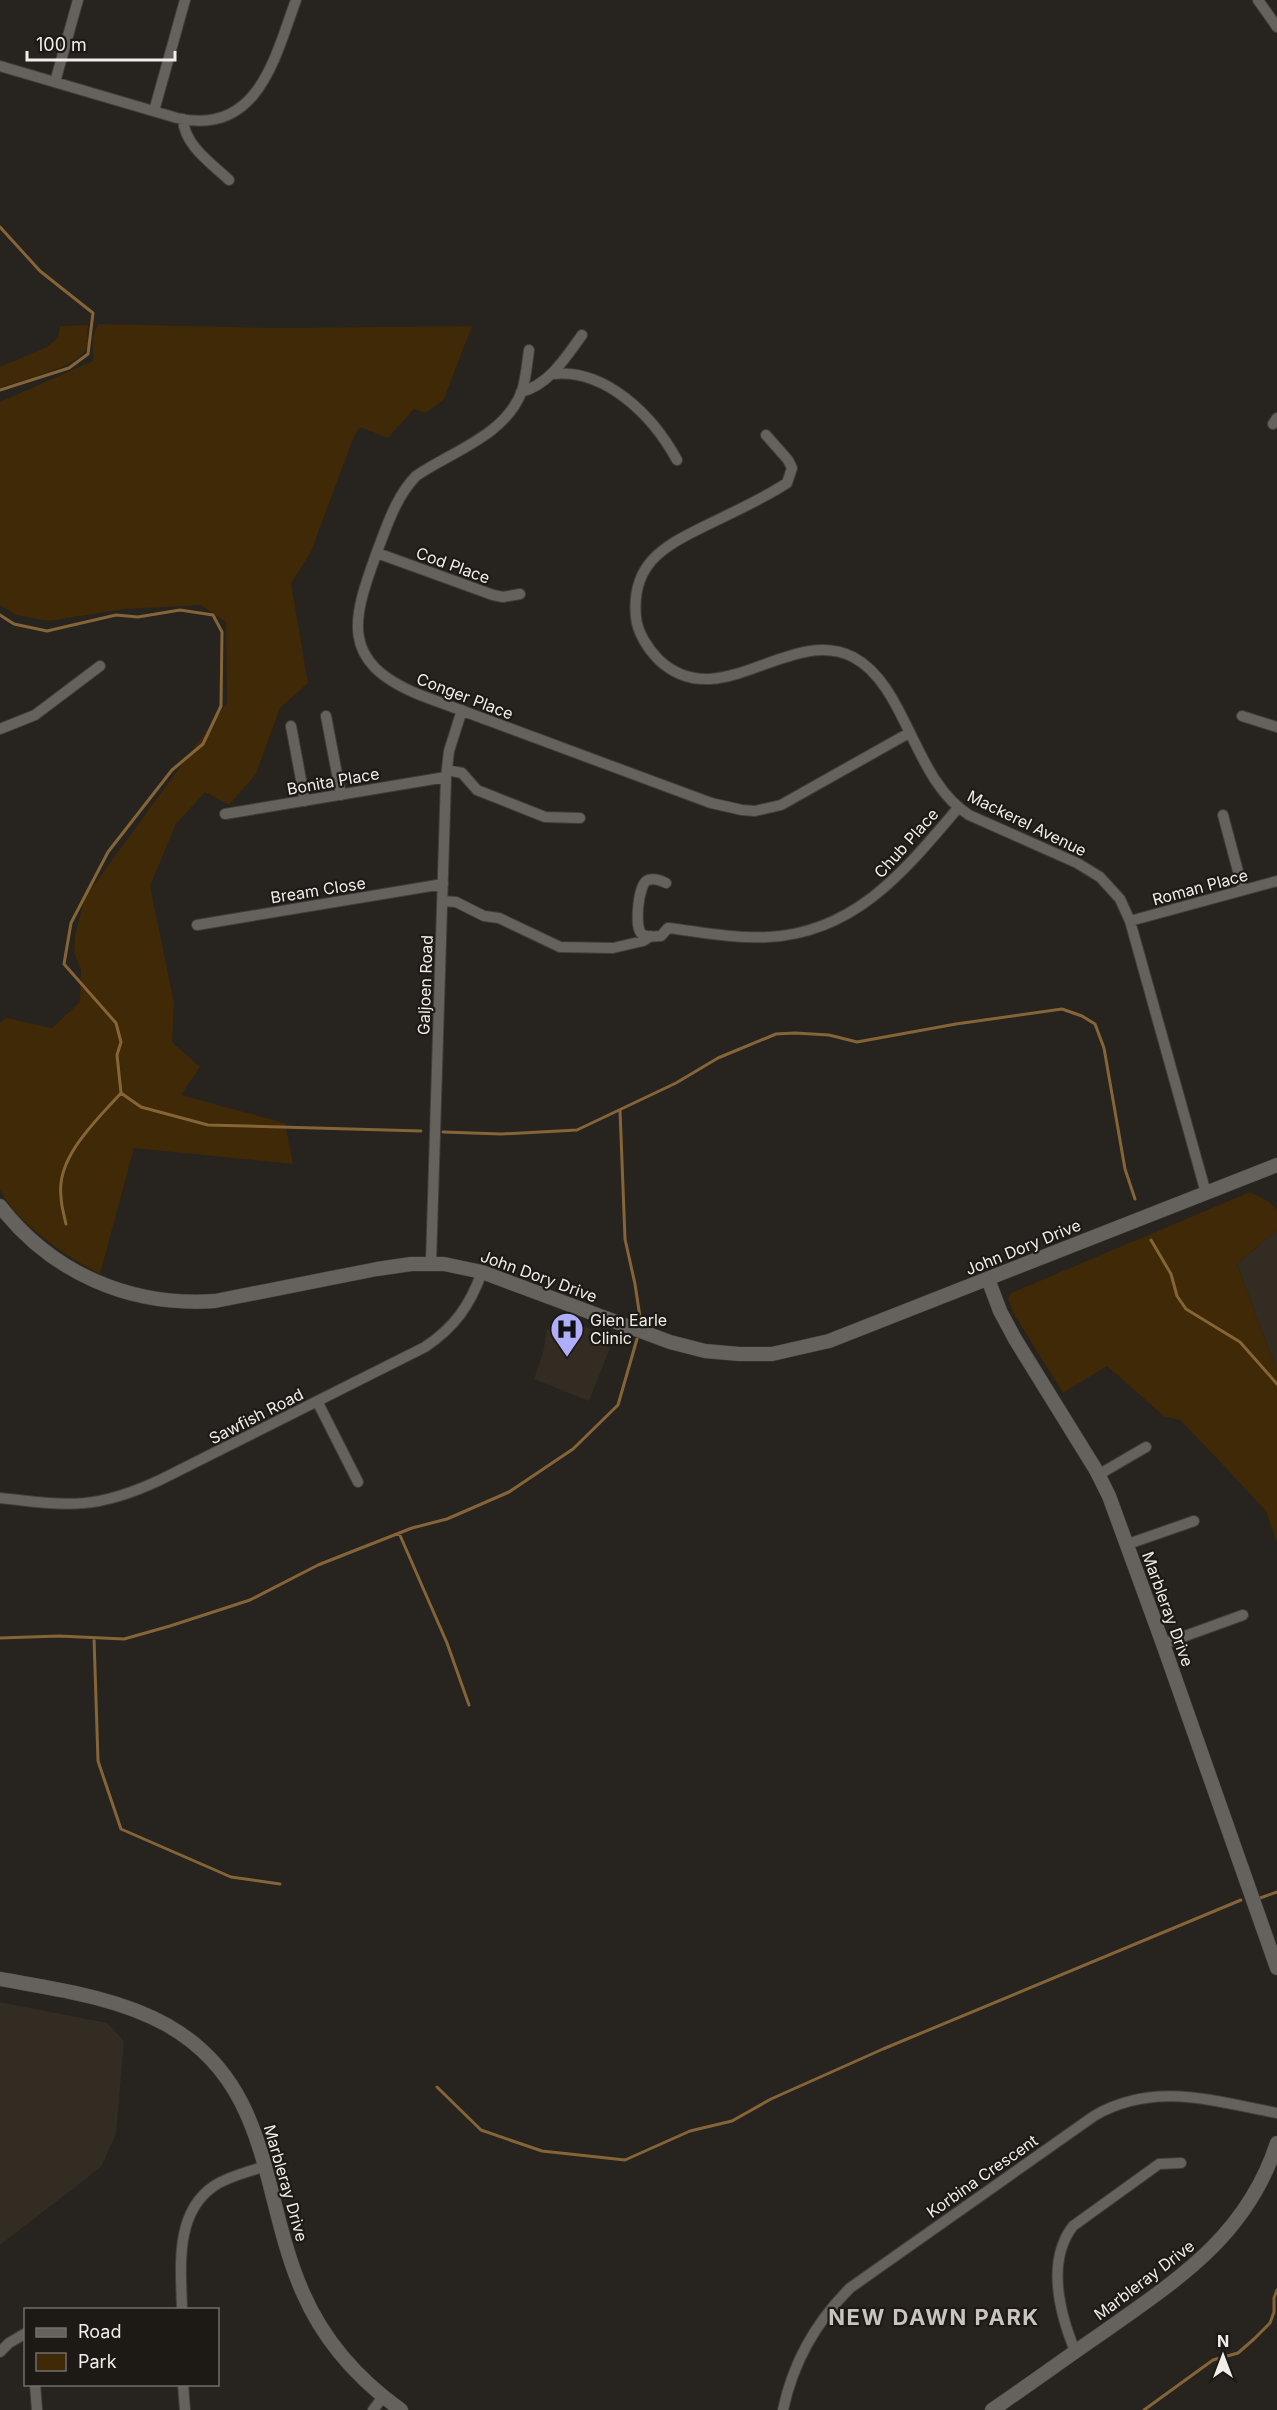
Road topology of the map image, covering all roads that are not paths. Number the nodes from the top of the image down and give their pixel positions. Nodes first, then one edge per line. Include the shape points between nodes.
1 (78, 0) edge
2 (185, 0) edge
3 (296, 0) edge
4 (1258, 0) edge
5 (1277, 27) edge
6 (0, 66) edge
7 (55, 82) junction
8 (154, 111) junction
9 (183, 119) junction
10 (229, 180) dead end
11 (582, 335) dead end
12 (529, 350) dead end
13 (552, 374) junction
14 (521, 392) junction
15 (766, 435) dead end
16 (677, 460) dead end
17 (377, 554) junction
18 (520, 594) dead end
19 (100, 666) dead end
20 (462, 710) junction
21 (326, 716) dead end
22 (1242, 716) dead end
23 (291, 726) dead end
24 (1277, 727) edge
25 (0, 729) edge
26 (909, 733) junction
27 (447, 773) junction
28 (341, 795) junction
29 (305, 801) junction
30 (958, 808) junction
31 (225, 814) dead end
32 (1223, 815) dead end
33 (580, 818) dead end
34 (1277, 881) edge
35 (666, 883) dead end
36 (443, 884) junction
37 (1242, 890) junction
38 (443, 901) junction
39 (1130, 921) junction
40 (197, 925) dead end
41 (651, 936) junction
42 (1277, 1165) edge
43 (1206, 1192) junction
44 (0, 1206) edge
45 (431, 1263) junction
46 (482, 1272) junction
47 (988, 1279) junction
48 (318, 1401) junction
49 (1146, 1447) dead end
50 (1098, 1475) junction
51 (358, 1482) dead end
52 (0, 1498) edge
53 (1194, 1521) dead end
54 (1128, 1544) junction
55 (1243, 1615) dead end
56 (1163, 1644) junction
57 (1277, 1968) edge
58 (0, 1979) edge
59 (1277, 2113) edge
60 (1277, 2143) edge
61 (1181, 2163) dead end
62 (266, 2166) junction
63 (182, 2308) edge
64 (24, 2334) edge
65 (1075, 2351) junction
66 (0, 2352) edge
67 (35, 2386) edge
68 (183, 2386) edge
69 (383, 2397) junction
70 (37, 2410) edge
71 (185, 2410) edge
72 (373, 2410) edge
73 (401, 2410) edge
74 (783, 2410) edge
75 (993, 2410) edge

1 - 7 street
2 - 8 street
3 - 9 street via 267,76 255,95 223,117
4 - 5 street
6 - 7 street
7 - 8 street
8 - 9 street
9 - 10 street via 189,140
11 - 13 street
12 - 14 street, Conger Place
13 - 14 street
13 - 16 street via 580,376 621,393
14 - 17 street, Conger Place via 511,412 494,429 429,467 407,485
15 - 26 street, Mackerel Avenue via 792,468 787,483 668,544 651,560 635,597 641,634 655,656 672,670 692,678 728,677 807,651 847,655 877,676
17 - 18 street, Cod Place via 493,596
17 - 20 street, Conger Place via 357,618 366,656 396,685
19 - 25 street via 39,712
20 - 26 street, Conger Place via 711,803 742,810 781,805
20 - 27 street, Galjoen Road via 451,742
21 - 28 street
22 - 24 street
23 - 29 street
26 - 30 street, Mackerel Avenue via 944,794
27 - 28 street, Bonita Place
27 - 33 street via 464,775 477,790 545,817
27 - 36 street, Galjoen Road
28 - 29 street, Bonita Place
29 - 31 street, Bonita Place
30 - 39 street, Mackerel Avenue via 1094,873 1120,899
30 - 41 street, Chub Place via 891,884 851,912 827,923 770,938 669,928 661,936
32 - 37 street
34 - 37 street, Roman Place
35 - 41 street via 658,879 643,884 637,928
36 - 38 street, Galjoen Road
36 - 40 street, Bream Close
37 - 39 street, Roman Place
38 - 41 street via 500,918 560,948 613,948
38 - 45 street, Galjoen Road
39 - 43 street, Mackerel Avenue
42 - 43 street, John Dory Drive
43 - 47 street, John Dory Drive
44 - 45 street, John Dory Drive via 28,1237 68,1268 113,1289 160,1300 215,1301 377,1269
45 - 46 street, John Dory Drive
46 - 47 street, John Dory Drive via 670,1342 739,1354 784,1352 819,1344
46 - 48 street, Sawfish Road via 466,1309 440,1336
47 - 50 street, Marbleray Drive via 1015,1339
48 - 51 street
48 - 52 street, Sawfish Road via 129,1495 81,1505
49 - 50 street
50 - 54 street, Marbleray Drive
53 - 54 street
54 - 56 street, Marbleray Drive
55 - 56 street
56 - 57 street, Marbleray Drive
58 - 62 street, Marbleray Drive via 120,2006 183,2035 233,2087 256,2133
59 - 74 street, Korbina Crescent via 1192,2097 1156,2095 1128,2101 1094,2116 850,2288 823,2318 801,2353
60 - 65 street, Marbleray Drive via 1251,2200 1214,2248 1181,2277
61 - 65 street via 1160,2164 1072,2226 1065,2236 1060,2249 1059,2287 1065,2325
62 - 63 street via 220,2182 195,2206 181,2253
62 - 69 street, Marbleray Drive via 292,2265 309,2306 337,2351
64 - 66 street
65 - 75 street, Marbleray Drive
67 - 70 street
68 - 71 street
69 - 72 street
69 - 73 street, Marbleray Drive

